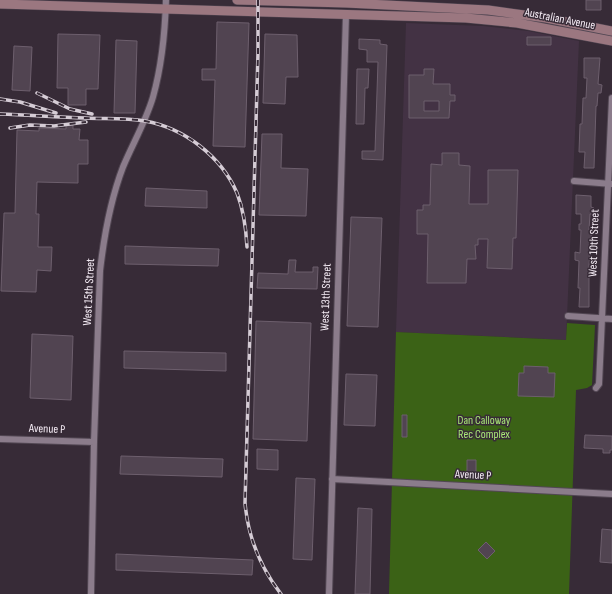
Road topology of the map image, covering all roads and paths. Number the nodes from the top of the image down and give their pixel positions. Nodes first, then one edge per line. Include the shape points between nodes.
1 (237, 0) edge
2 (346, 1) edge
3 (0, 4) edge
4 (166, 4) edge
5 (346, 14) junction
6 (612, 31) edge
7 (612, 41) edge
8 (612, 98) edge
9 (574, 181) dead end
10 (610, 184) edge
11 (568, 316) dead end
12 (602, 318) junction
13 (612, 319) edge
14 (596, 388) dead end
15 (0, 439) edge
16 (94, 442) junction
17 (332, 479) junction
18 (612, 494) edge
19 (91, 594) edge
20 (329, 594) edge

1 - 2 main road, Australian Avenue
2 - 5 main road, West 13th Street
2 - 6 main road, Australian Avenue via 488,10
3 - 4 main road, Australian Avenue
4 - 5 main road, Australian Avenue
4 - 16 street, West 15th Street via 160,70 144,121 114,193 102,247
5 - 7 main road, Australian Avenue via 486,20
5 - 17 street, West 13th Street
8 - 10 street, West 10th Street
9 - 10 street
10 - 12 street, West 10th Street
11 - 12 street
12 - 13 street
12 - 14 street, West 10th Street via 599,384
15 - 16 street, Avenue P
16 - 19 street, West 15th Street
17 - 18 street, Avenue P
17 - 20 street, West 13th Street

